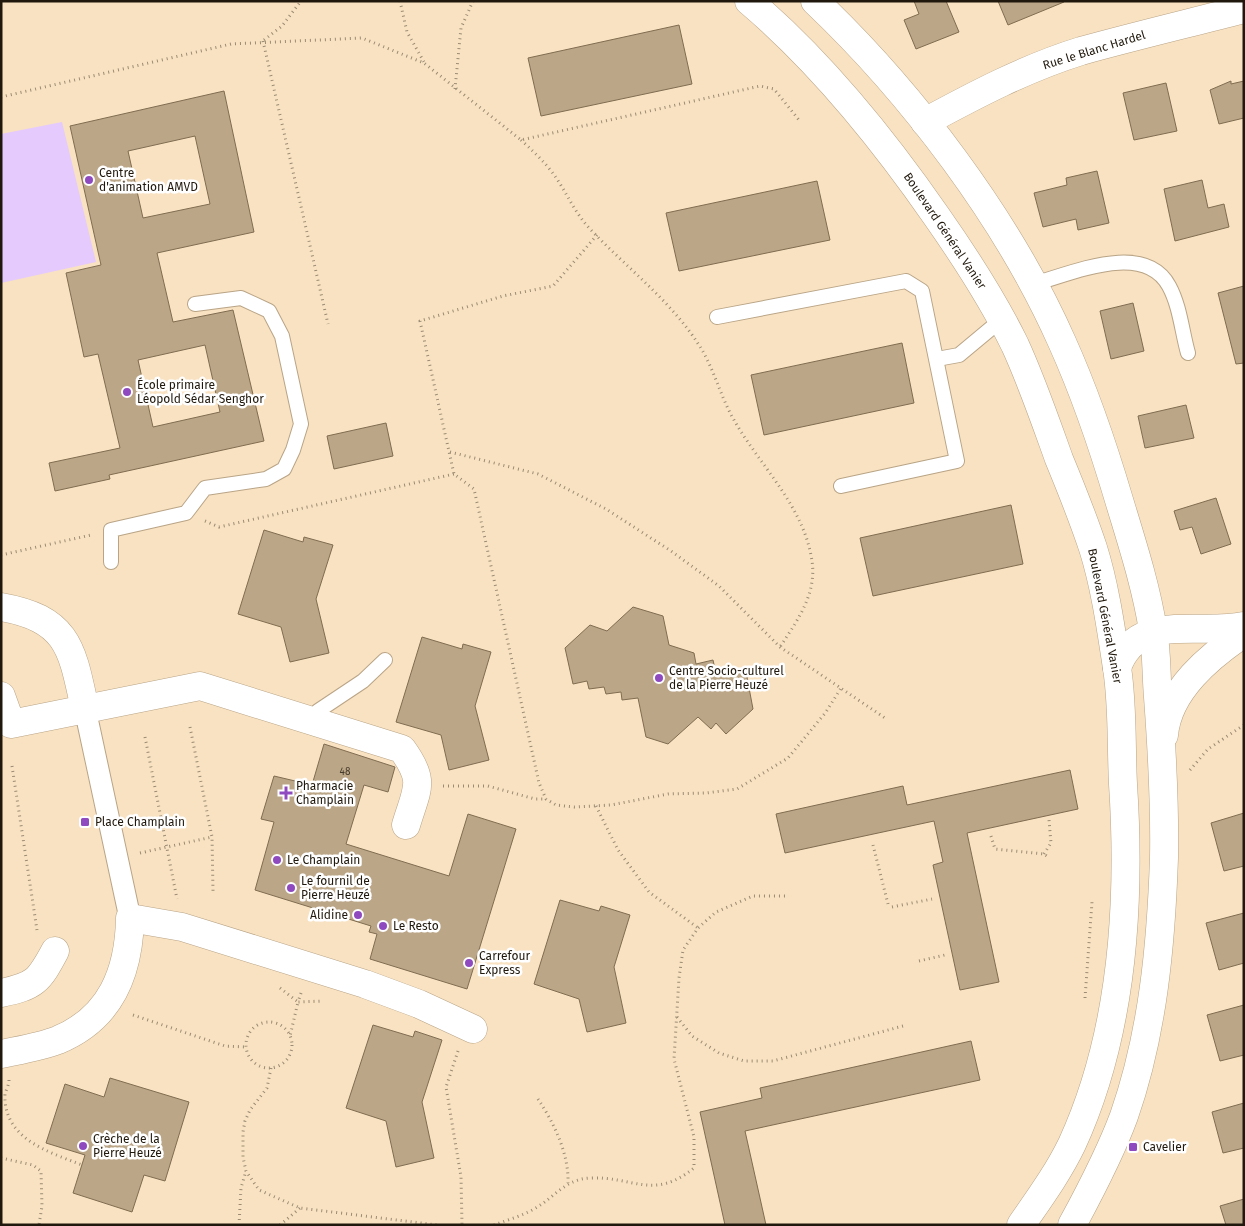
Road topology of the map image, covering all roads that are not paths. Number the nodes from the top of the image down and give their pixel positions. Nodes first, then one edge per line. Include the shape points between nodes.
1 (750, 1) edge
2 (815, 1) edge
3 (1244, 9) edge
4 (925, 122) junction
5 (1033, 284) junction
6 (195, 304) dead end
7 (717, 318) dead end
8 (1001, 320) junction
9 (1188, 353) dead end
10 (937, 359) junction
11 (841, 486) dead end
12 (111, 562) dead end
13 (1146, 593) junction
14 (1, 607) edge
15 (1244, 626) edge
16 (1191, 629) junction
17 (1154, 632) junction
18 (1244, 633) edge
19 (385, 660) dead end
20 (1118, 672) junction
21 (1189, 680) junction
22 (1158, 692) junction
23 (1, 696) edge
24 (85, 709) junction
25 (312, 722) junction
26 (1162, 756) junction
27 (406, 824) dead end
28 (130, 918) junction
29 (46, 942) road end
30 (1, 993) edge
31 (467, 1036) road end
32 (6, 1065) edge
33 (1021, 1225) edge
34 (1072, 1225) edge

1 - 8 street, Boulevard Général Vanier via 825,76 898,161 965,258
2 - 4 street
3 - 4 street, Rue le Blanc Hardel via 1080,52 986,90
4 - 5 street via 1000,229
5 - 9 lane via 1110,262 1136,263 1156,272 1169,285
5 - 13 street via 1062,341 1088,406
6 - 12 lane via 241,298 269,311 282,336 300,424 293,450 284,469 266,479 204,488 186,513 111,530
7 - 10 lane via 906,281 922,291
8 - 10 lane via 959,355
8 - 20 street, Boulevard Général Vanier via 1036,392 1094,550
10 - 11 lane via 957,461
13 - 16 street via 1154,612 1163,621
13 - 17 street
14 - 24 street via 33,615 59,633 75,662
15 - 16 street
16 - 17 street
17 - 20 street via 1129,646
17 - 22 street
18 - 21 street via 1210,658
19 - 25 lane via 363,681 318,711
20 - 22 street via 1124,684 1137,690
20 - 33 street, Boulevard Général Vanier via 1127,861 1120,965 1108,1034 1094,1090 1071,1145
21 - 22 street via 1178,688
21 - 26 street via 1169,717
22 - 26 street
23 - 24 street via 11,724
24 - 25 street via 200,686
24 - 28 street
25 - 27 street via 402,749 415,768 418,784
26 - 34 street via 1163,904 1150,1009 1124,1114 1111,1149
28 - 31 street via 182,927 365,984 428,1008
28 - 32 street via 122,973 105,1006 90,1022
29 - 30 street via 42,975 25,988

